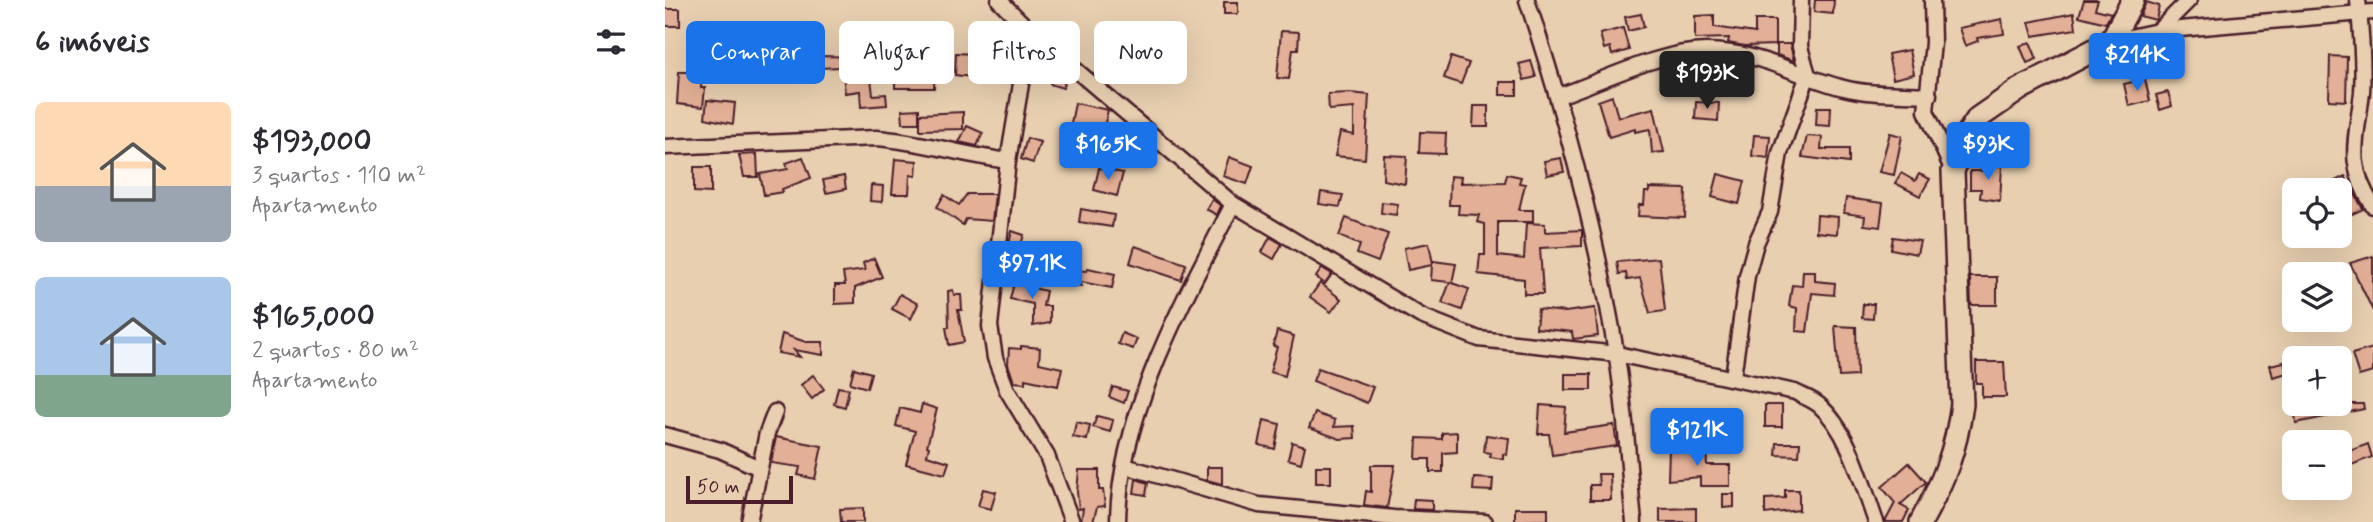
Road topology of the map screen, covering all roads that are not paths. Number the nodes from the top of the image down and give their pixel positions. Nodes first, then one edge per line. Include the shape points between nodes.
1 (999, 0) edge
2 (1527, 0) edge
3 (1801, 0) edge
4 (1933, 0) edge
5 (2133, 0) edge
6 (2189, 0) edge
7 (2363, 9) edge
8 (1020, 21) edge
9 (2158, 31) junction
10 (2111, 41) junction
11 (1080, 74) edge
12 (1808, 75) junction
13 (1021, 84) edge
14 (1929, 95) junction
15 (1559, 96) junction
16 (665, 147) edge
17 (1008, 161) junction
18 (1953, 171) junction
19 (1233, 204) junction
20 (2373, 206) edge
21 (1617, 354) junction
22 (1733, 377) junction
23 (775, 412) dead end
24 (665, 435) edge
25 (1125, 467) junction
26 (759, 468) junction
27 (749, 522) edge
28 (1072, 522) edge
29 (1118, 522) edge
30 (1485, 522) edge
31 (1634, 522) edge
32 (1876, 522) edge
33 (1921, 522) edge

1 - 8 street
2 - 15 street
3 - 12 street via 1800,47
4 - 14 street
5 - 10 street
6 - 9 street
7 - 9 street
7 - 20 street via 2362,91 2353,153 2361,188
9 - 10 street
10 - 18 street via 2055,68 1978,118
11 - 19 street
12 - 14 street via 1844,88
12 - 15 street via 1747,55 1704,51 1655,61
12 - 22 street via 1780,153 1770,212 1747,276
13 - 17 street
14 - 18 street via 1926,111
15 - 21 street via 1589,213
16 - 17 street via 876,138 908,140
17 - 28 street via 993,284 995,358 1007,390 1047,456
18 - 33 street via 1962,404 1946,477
19 - 21 street via 1421,316 1479,339
19 - 25 street via 1143,397
21 - 22 street
21 - 31 street
22 - 32 street via 1795,392 1818,404 1840,433
23 - 26 street
24 - 26 street via 720,450
25 - 29 street
25 - 30 street via 1259,505
26 - 27 street

